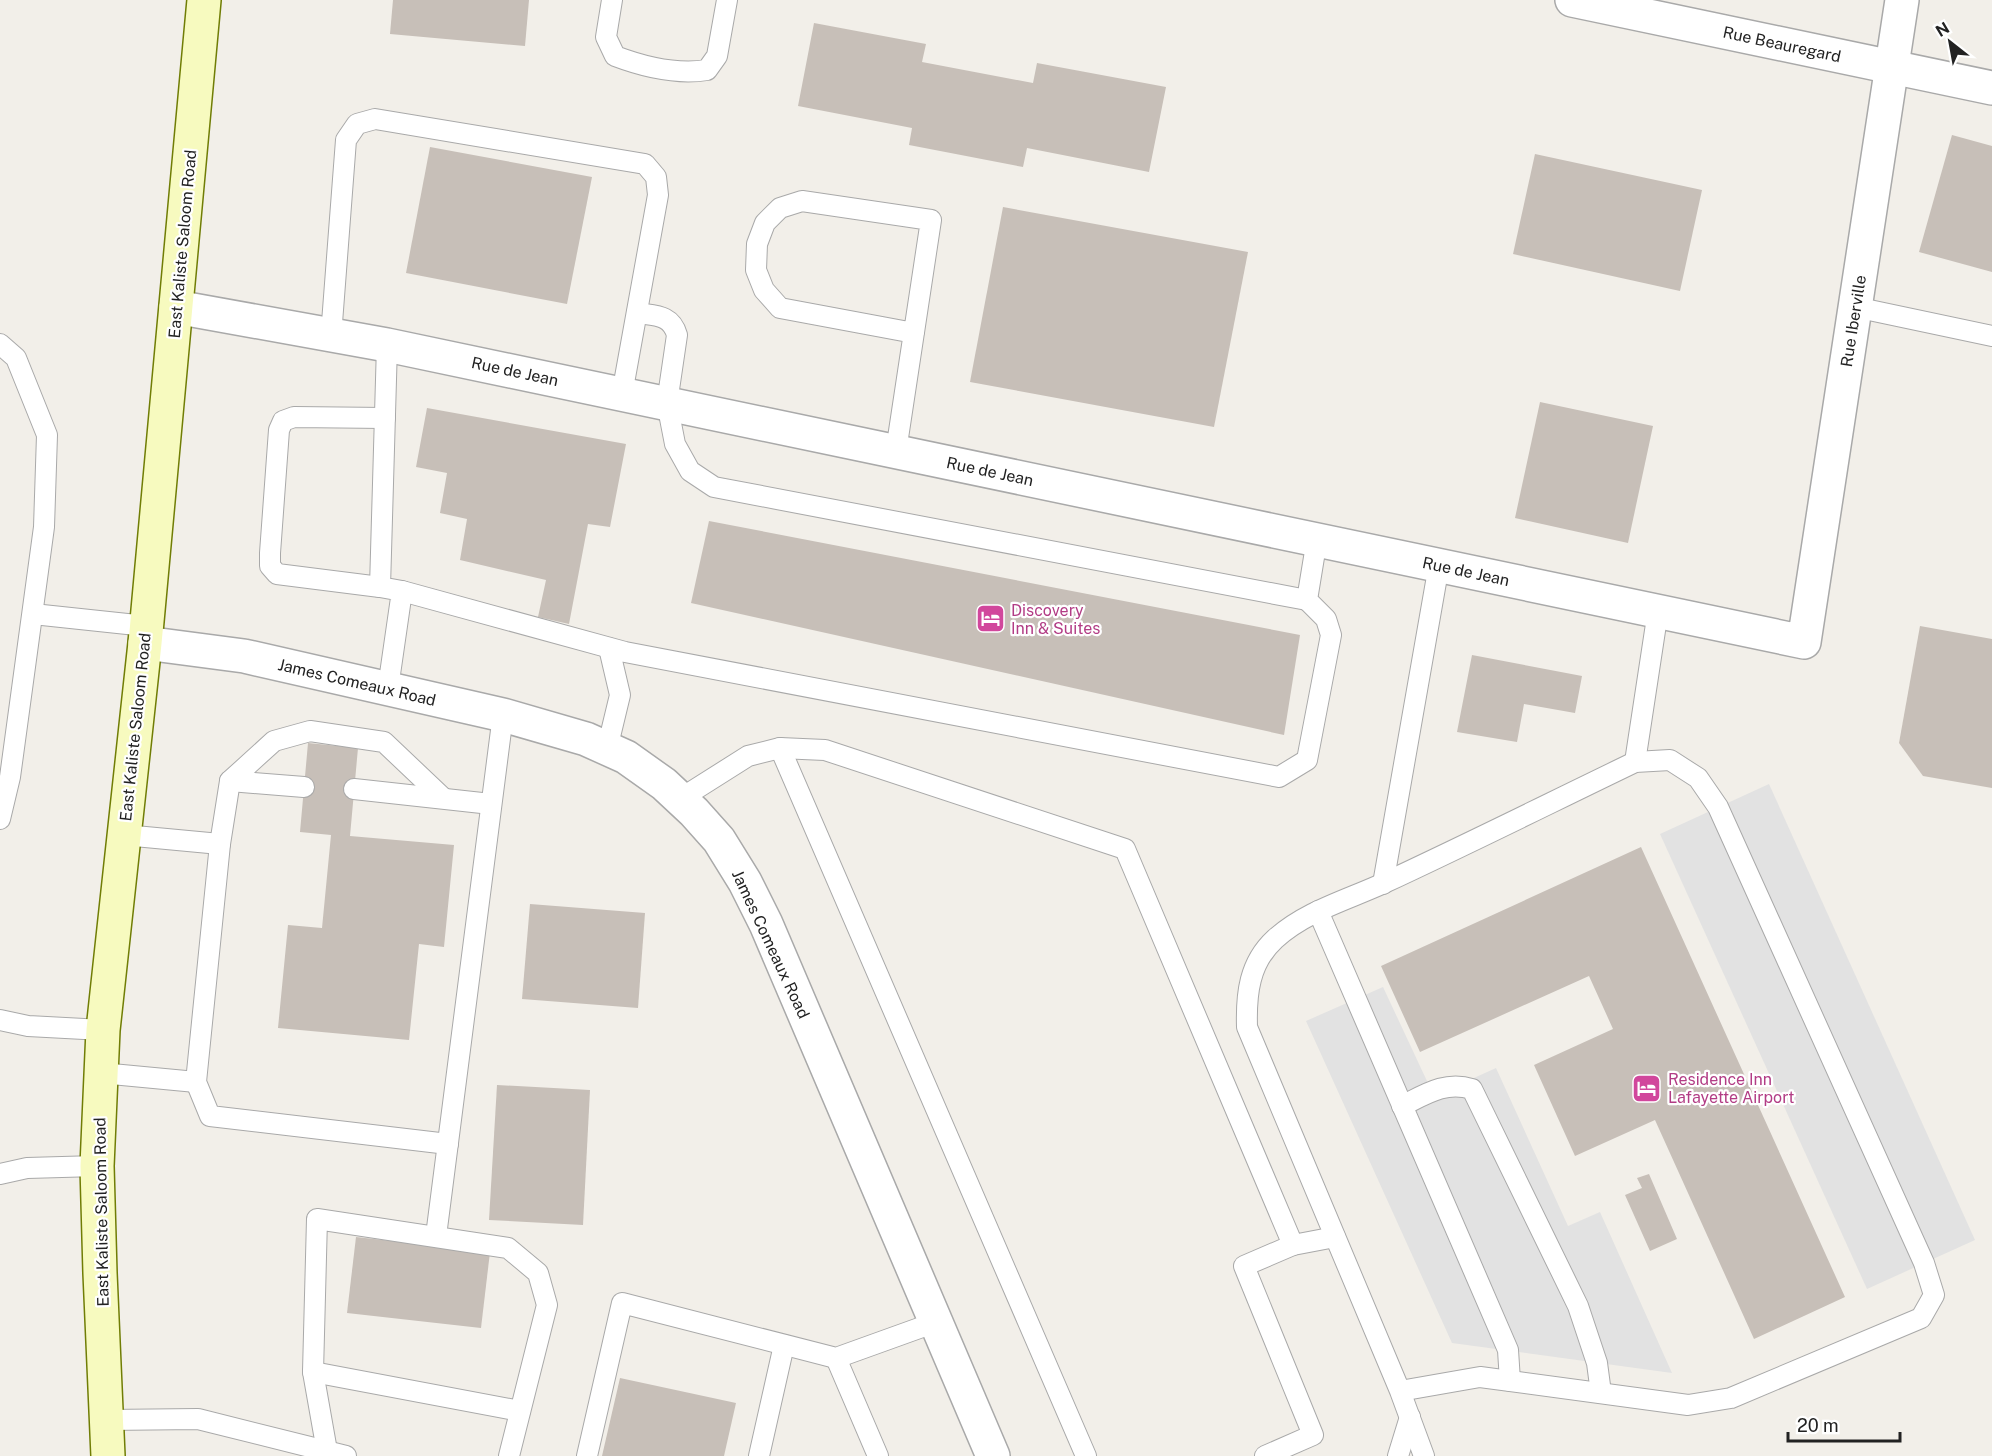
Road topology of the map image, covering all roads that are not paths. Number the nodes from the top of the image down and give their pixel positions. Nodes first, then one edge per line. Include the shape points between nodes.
1 (204, 0) edge
2 (612, 0) edge
3 (727, 0) edge
4 (1572, 0) edge
5 (1902, 0) edge
6 (1663, 10) edge
7 (1891, 68) junction
8 (1992, 88) edge
9 (176, 307) junction
10 (1855, 307) junction
11 (636, 313) junction
12 (914, 333) junction
13 (331, 336) junction
14 (1992, 336) edge
15 (0, 344) edge
16 (387, 345) junction
17 (622, 394) junction
18 (668, 403) junction
19 (385, 418) junction
20 (896, 452) junction
21 (1317, 539) junction
22 (1439, 565) junction
23 (380, 587) junction
24 (402, 591) junction
25 (1307, 600) junction
26 (1658, 611) junction
27 (33, 614) junction
28 (145, 635) junction
29 (1804, 642) joint
30 (609, 648) junction
31 (388, 688) junction
32 (503, 715) junction
33 (780, 748) junction
34 (607, 749) junction
35 (1635, 762) junction
36 (5, 776) edge
37 (230, 781) junction
38 (304, 787) dead end
39 (354, 789) dead end
40 (442, 797) junction
41 (680, 799) junction
42 (491, 804) junction
43 (0, 819) edge
44 (124, 835) junction
45 (220, 844) junction
46 (1383, 884) junction
47 (1318, 911) junction
48 (0, 1020) edge
49 (103, 1030) junction
50 (101, 1073) junction
51 (196, 1082) junction
52 (1402, 1106) junction
53 (448, 1144) junction
54 (98, 1166) junction
55 (0, 1174) edge
56 (436, 1236) junction
57 (1335, 1237) junction
58 (1293, 1245) junction
59 (936, 1322) junction
60 (784, 1345) junction
61 (836, 1358) junction
62 (313, 1372) junction
63 (1510, 1381) junction
64 (1400, 1391) junction
65 (1601, 1393) junction
66 (520, 1411) junction
67 (1410, 1417) junction
68 (107, 1420) junction
69 (333, 1454) edge
70 (108, 1456) edge
71 (509, 1456) edge
72 (587, 1456) edge
73 (759, 1456) edge
74 (878, 1456) edge
75 (993, 1456) edge
76 (1086, 1456) edge
77 (1265, 1456) edge
78 (1398, 1456) edge
79 (1424, 1456) edge

1 - 9 main road, East Kaliste Saloom Road
2 - 3 lane via 606,37 615,56 640,65 689,73 707,70 717,56
4 - 6 street, Rue Beauregard
5 - 7 street, Rue Iberville
6 - 7 street, Rue Beauregard
7 - 8 street, Rue Beauregard
7 - 10 street, Rue Iberville
9 - 13 street, Rue de Jean
9 - 28 main road, East Kaliste Saloom Road
10 - 14 lane
10 - 29 street, Rue Iberville
11 - 13 lane via 658,195 656,177 645,164 375,119 357,124 346,140
11 - 17 lane
11 - 18 lane via 665,318 674,325 677,335
12 - 12 lane via 931,220 802,201 780,208 765,224 756,244 756,270 764,290 780,308
12 - 20 lane
13 - 16 street, Rue de Jean
15 - 27 lane via 16,358 47,435 44,527
16 - 17 street, Rue de Jean
16 - 19 lane
17 - 18 street, Rue de Jean
18 - 20 street, Rue de Jean
18 - 25 lane via 675,444 690,471 714,487
19 - 23 lane
19 - 23 lane via 294,417 283,421 279,430 270,553 270,566 277,574
20 - 21 street, Rue de Jean
21 - 22 street, Rue de Jean
21 - 25 lane
22 - 26 street, Rue de Jean
22 - 46 lane
23 - 24 lane
24 - 30 lane
24 - 31 lane
25 - 30 lane via 1326,619 1331,635 1307,760 1279,777
26 - 29 street, Rue de Jean
26 - 35 lane
27 - 28 lane
27 - 36 lane
28 - 31 street, James Comeaux Road
28 - 44 main road, East Kaliste Saloom Road
30 - 34 lane via 620,695
31 - 32 street, James Comeaux Road
32 - 34 street, James Comeaux Road
32 - 42 lane
33 - 41 lane via 748,756
33 - 58 lane via 825,750 1125,849
33 - 76 lane
34 - 41 street, James Comeaux Road via 664,784
35 - 46 lane
35 - 65 lane via 1670,760 1698,778 1719,807 1924,1263 1934,1295 1921,1318 1731,1398 1688,1405
36 - 43 lane
37 - 38 lane
37 - 40 lane via 274,741 310,731 384,742
37 - 45 lane
39 - 40 lane
40 - 42 lane
41 - 59 street, James Comeaux Road via 719,840 766,924
42 - 53 lane
44 - 45 lane
44 - 49 main road, East Kaliste Saloom Road
45 - 51 lane
46 - 47 lane
47 - 52 lane
47 - 57 lane via 1298,920 1273,940 1254,967 1246,1001 1246,1027
48 - 49 lane via 28,1026
49 - 50 main road, East Kaliste Saloom Road
50 - 51 lane
50 - 54 main road, East Kaliste Saloom Road
51 - 53 lane via 210,1116
52 - 63 lane via 1508,1350
52 - 65 lane via 1438,1089 1459,1085 1472,1089 1578,1306 1598,1363
53 - 56 lane
54 - 55 lane via 27,1168
54 - 68 main road, East Kaliste Saloom Road
56 - 62 lane via 317,1219
56 - 66 lane via 508,1248 538,1273 547,1305
57 - 58 lane
57 - 64 lane
58 - 77 lane via 1244,1266 1314,1436
59 - 61 lane
59 - 75 street, James Comeaux Road
60 - 61 lane
60 - 72 lane via 622,1303
60 - 73 lane
61 - 74 lane
62 - 66 lane
62 - 69 lane
63 - 64 lane via 1480,1377
63 - 65 lane
64 - 67 lane
66 - 71 lane
67 - 78 lane
67 - 79 lane
68 - 69 lane via 198,1419
68 - 70 main road, East Kaliste Saloom Road

